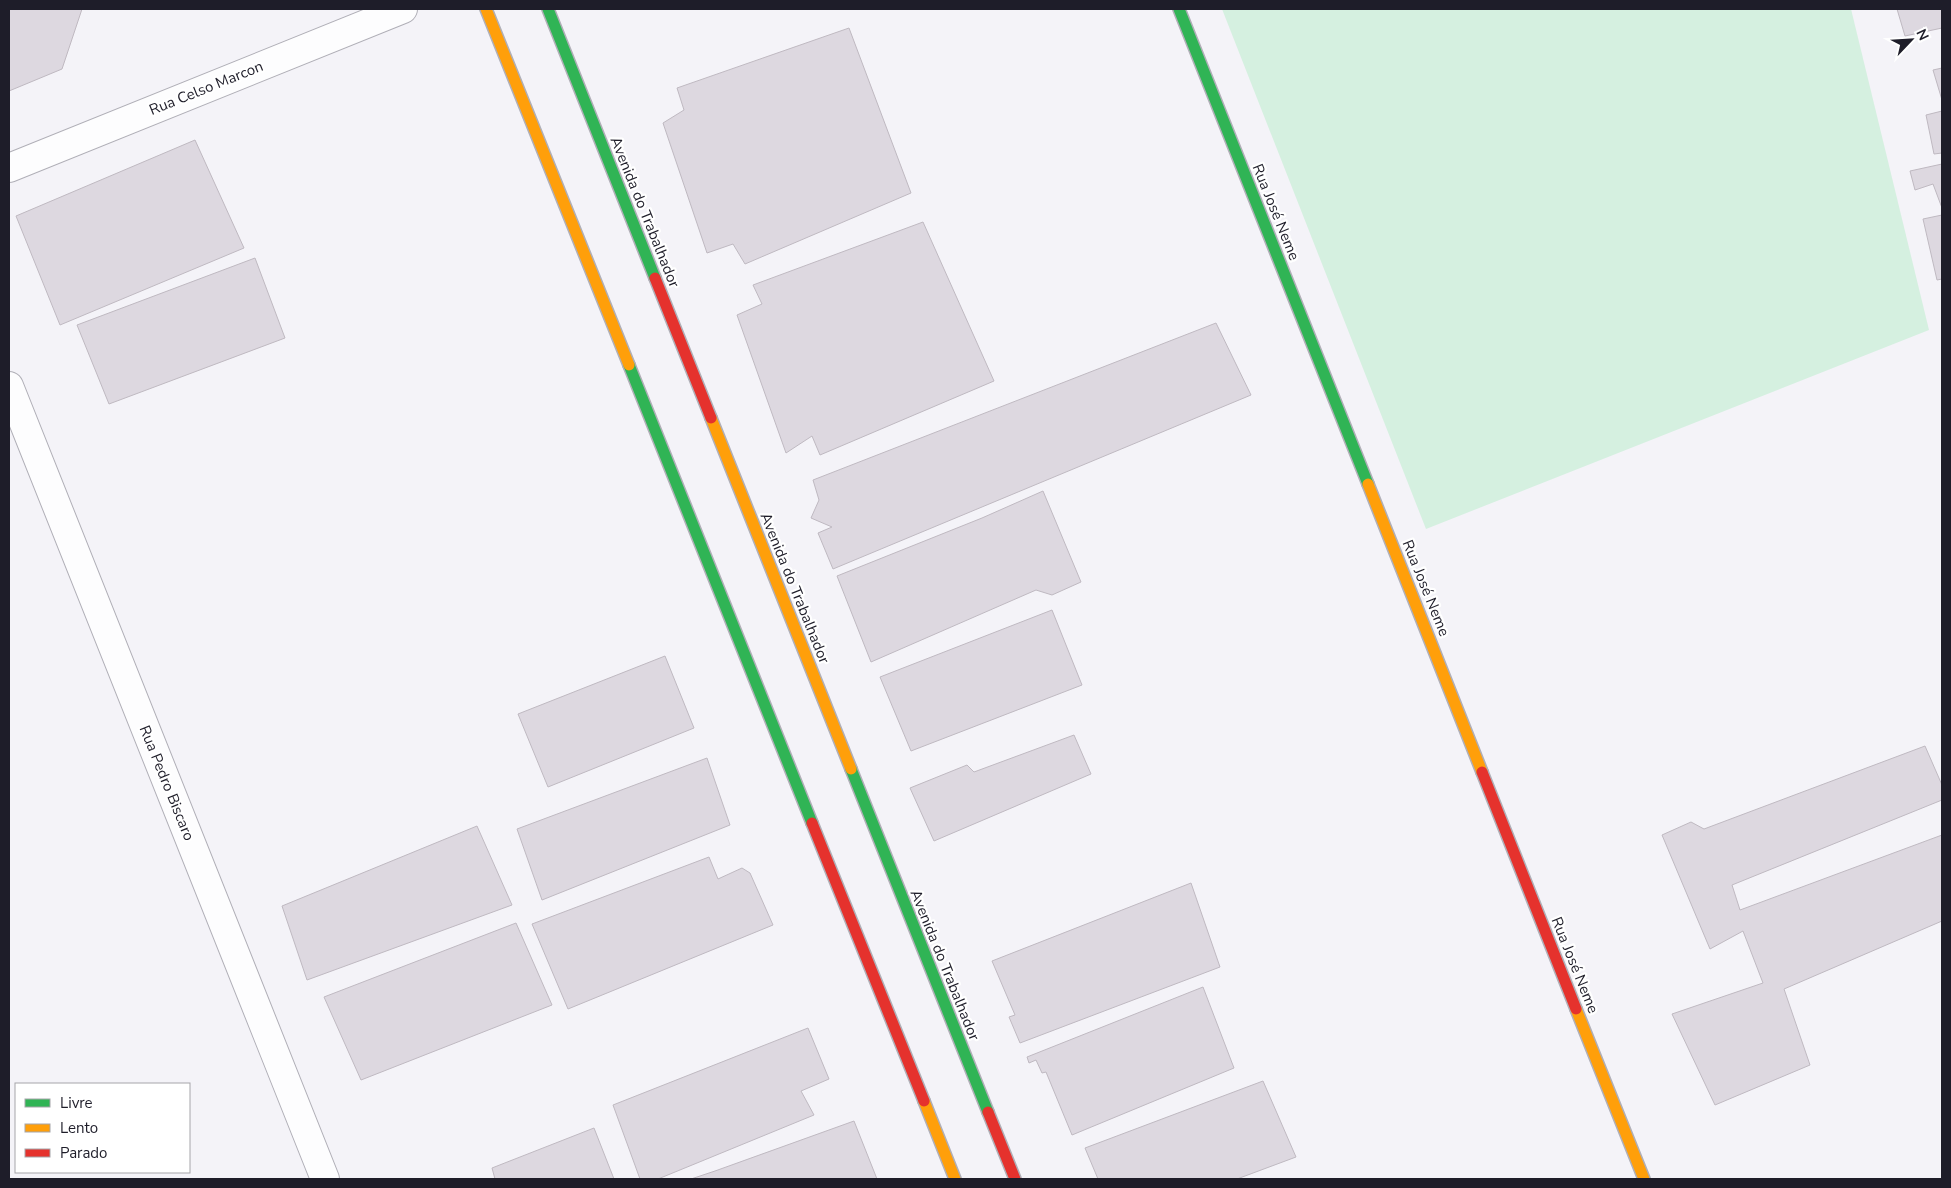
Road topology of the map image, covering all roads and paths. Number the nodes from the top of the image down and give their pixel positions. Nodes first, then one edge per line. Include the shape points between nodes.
1 (403, 9) edge
2 (486, 9) edge
3 (548, 9) edge
4 (1179, 9) edge
5 (9, 168) edge
6 (9, 386) edge
7 (325, 1179) edge
8 (955, 1179) edge
9 (1015, 1179) edge
10 (1644, 1179) edge

1 - 5 street, Rua Celso Marcon
2 - 8 street
3 - 9 street, Avenida do Trabalhador
4 - 10 street, Rua José Neme
6 - 7 street, Rua Pedro Biscaro

